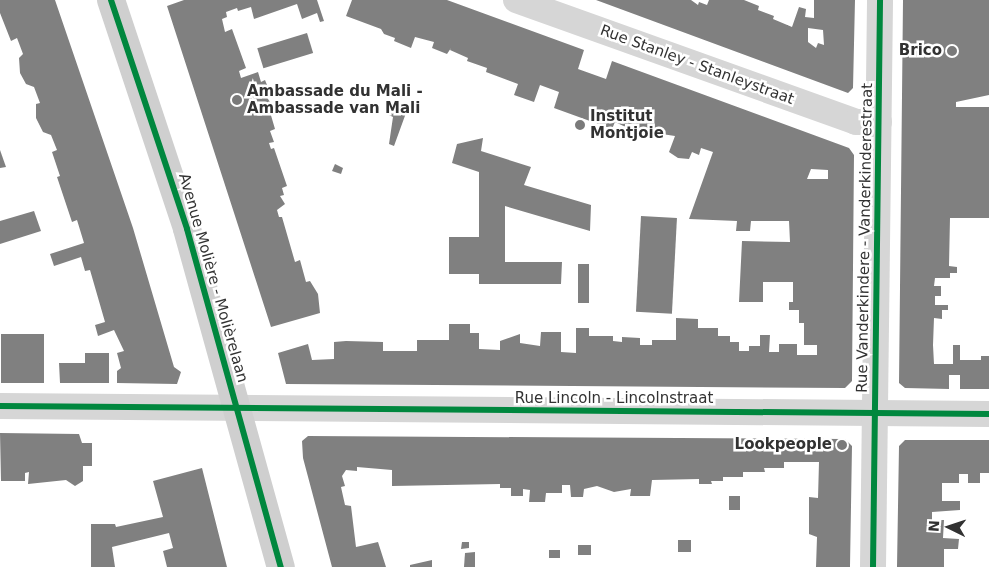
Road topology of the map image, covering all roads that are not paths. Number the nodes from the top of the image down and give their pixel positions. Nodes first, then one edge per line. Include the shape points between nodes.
1 (111, 0) edge
2 (516, 0) edge
3 (880, 0) edge
4 (879, 122) junction
5 (0, 406) edge
6 (238, 409) junction
7 (875, 413) junction
8 (989, 414) edge
9 (281, 567) edge
10 (873, 567) edge

1 - 6 street, Avenue Molière - Molièrelaan via 187,229
2 - 4 street, Rue Stanley - Stanleystraat via 856,122
3 - 4 street, Rue Vanderkindere - Vanderkinderestraat
4 - 7 street, Rue Vanderkindere - Vanderkinderestraat
5 - 6 street, Rue Lincoln - Lincolnstraat
6 - 7 street, Rue Lincoln - Lincolnstraat
6 - 9 street, Avenue Molière - Molièrelaan
7 - 8 street, Rue Lincoln - Lincolnstraat
7 - 10 street, Rue Vanderkindere - Vanderkinderestraat

